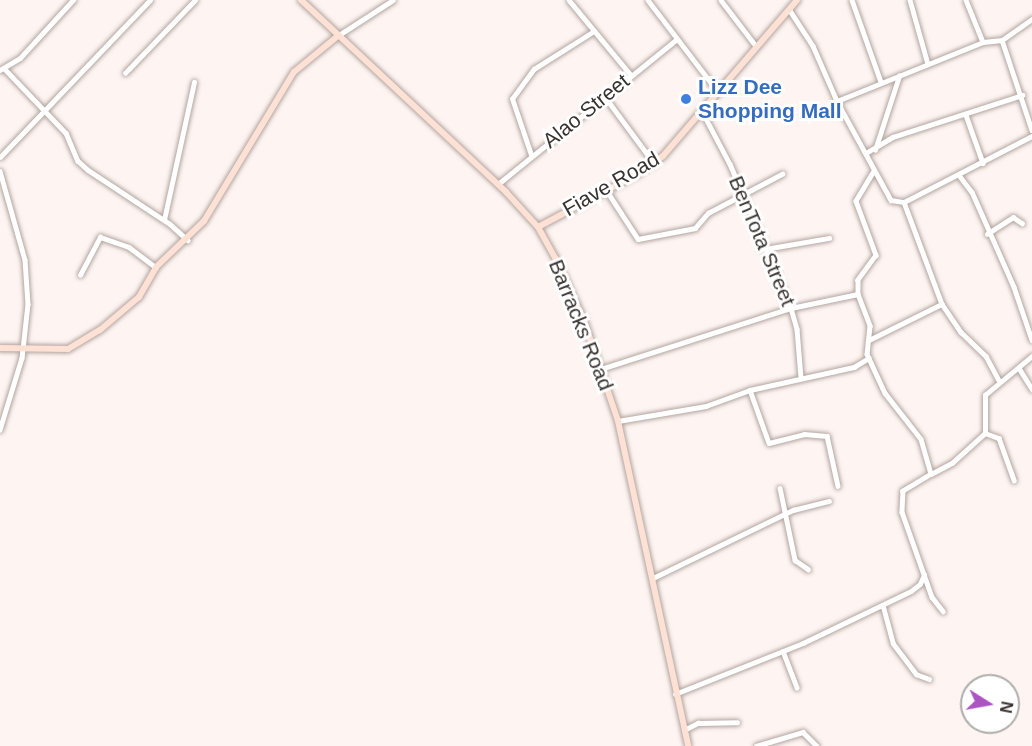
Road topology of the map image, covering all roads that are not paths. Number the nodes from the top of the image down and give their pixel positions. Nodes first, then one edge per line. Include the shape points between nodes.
1 (74, 0) edge
2 (150, 0) edge
3 (195, 0) edge
4 (301, 0) edge
5 (393, 0) edge
6 (569, 0) edge
7 (648, 0) edge
8 (721, 0) edge
9 (796, 0) edge
10 (852, 0) edge
11 (910, 0) edge
12 (966, 0) edge
13 (789, 9) junction
14 (1032, 19) edge
15 (594, 31) junction
16 (339, 35) junction
17 (676, 40) junction
18 (1002, 40) junction
19 (983, 42) junction
20 (756, 46) junction
21 (928, 64) junction
22 (2, 69) edge
23 (125, 73) dead end
24 (631, 75) junction
25 (899, 76) junction
26 (194, 82) dead end
27 (881, 82) junction
28 (718, 92) junction
29 (1022, 95) junction
30 (606, 98) junction
31 (837, 101) junction
32 (44, 108) junction
33 (702, 111) junction
34 (966, 115) junction
35 (1032, 130) edge
36 (1032, 136) edge
37 (875, 150) junction
38 (866, 153) junction
39 (531, 155) junction
40 (0, 157) edge
41 (654, 163) junction
42 (983, 163) junction
43 (0, 171) edge
44 (874, 171) junction
45 (782, 174) dead end
46 (959, 175) junction
47 (498, 184) junction
48 (607, 191) junction
49 (744, 197) junction
50 (904, 202) junction
51 (164, 220) junction
52 (1022, 223) dead end
53 (538, 227) junction
54 (987, 234) junction
55 (829, 238) dead end
56 (188, 240) junction
57 (765, 249) junction
58 (156, 267) junction
59 (80, 275) dead end
60 (858, 294) junction
61 (942, 304) junction
62 (791, 308) junction
63 (869, 340) junction
64 (1032, 340) edge
65 (0, 348) edge
66 (22, 351) junction
67 (1032, 356) edge
68 (869, 358) junction
69 (1018, 368) junction
70 (601, 369) junction
71 (801, 378) junction
72 (999, 380) junction
73 (1032, 389) edge
74 (750, 390) junction
75 (618, 421) junction
76 (0, 429) edge
77 (985, 433) junction
78 (931, 474) junction
79 (1014, 480) dead end
80 (838, 486) dead end
81 (780, 488) dead end
82 (829, 501) dead end
83 (783, 516) junction
84 (808, 569) dead end
85 (924, 575) junction
86 (653, 578) junction
87 (883, 604) junction
88 (943, 610) dead end
89 (783, 651) junction
90 (929, 679) dead end
91 (797, 687) dead end
92 (675, 694) junction
93 (737, 722) dead end
94 (684, 730) junction
95 (688, 746) edge
96 (756, 746) edge
97 (817, 746) edge

1 - 22 street via 20,58
2 - 32 street
3 - 23 street
4 - 16 street, Barracks Road
5 - 16 street
6 - 15 street
7 - 17 street
8 - 20 street
9 - 13 street, Fiave Road
10 - 27 street
11 - 21 street
12 - 19 street
13 - 20 street, Fiave Road
13 - 31 street via 813,46
14 - 18 street
15 - 24 street
15 - 39 street via 534,69 512,99
16 - 47 street, Barracks Road
16 - 56 street via 288,80 238,170
17 - 24 street, Alao Street
17 - 28 street
18 - 19 street
18 - 29 street
19 - 21 street
20 - 28 street, Fiave Road
21 - 25 street
22 - 32 street
24 - 30 street, Alao Street
25 - 27 street
25 - 37 street
26 - 51 street
27 - 31 street
28 - 33 street, Fiave Road
29 - 34 street
29 - 35 street
30 - 39 street, Alao Street
30 - 41 street
31 - 38 street
32 - 40 street
32 - 51 street via 66,133 78,161
33 - 41 street, Fiave Road
33 - 49 street, BenTota Street
34 - 37 street via 893,137
34 - 42 street
36 - 42 street via 1007,146
37 - 38 street
38 - 44 street
39 - 47 street, Alao Street
41 - 48 street, Fiave Road
42 - 46 street
43 - 66 street via 25,260 28,304
44 - 50 street via 886,196
44 - 60 street via 856,201 876,255 860,273
45 - 49 street
46 - 50 street
46 - 54 street via 972,192
47 - 53 street, Barracks Road
48 - 49 street via 638,239 695,228 708,213
48 - 53 street, Fiave Road
49 - 57 street, BenTota Street
50 - 61 street
51 - 56 street
52 - 54 street via 1013,217
53 - 70 street, Barracks Road via 568,283
54 - 64 street via 1014,287
55 - 57 street
56 - 58 street
57 - 62 street, BenTota Street
58 - 59 street via 129,247 100,237
58 - 66 street via 139,297 82,342 55,351
60 - 62 street
60 - 63 street via 870,326
61 - 63 street
61 - 72 street via 961,332 986,356
62 - 70 street
62 - 71 street, BenTota Street
63 - 68 street
65 - 66 street
66 - 76 street
67 - 69 street
68 - 71 street via 854,367
68 - 78 street via 885,393 921,438
69 - 72 street
69 - 73 street
70 - 75 street, Barracks Road
71 - 74 street
72 - 77 street via 984,395
74 - 75 street via 706,406
74 - 80 street via 769,443 804,434 827,436
75 - 86 street, Barracks Road
77 - 78 street via 952,463
77 - 79 street via 999,438
78 - 85 street via 903,491 902,512
81 - 83 street
82 - 83 street
83 - 84 street via 795,560
83 - 86 street
85 - 87 street via 917,587
85 - 88 street via 934,602
86 - 92 street, Barracks Road
87 - 89 street
87 - 90 street via 893,643 916,674
89 - 91 street
89 - 92 street
92 - 94 street, Barracks Road
93 - 94 street via 698,723
94 - 95 street, Barracks Road
96 - 97 street via 803,732

